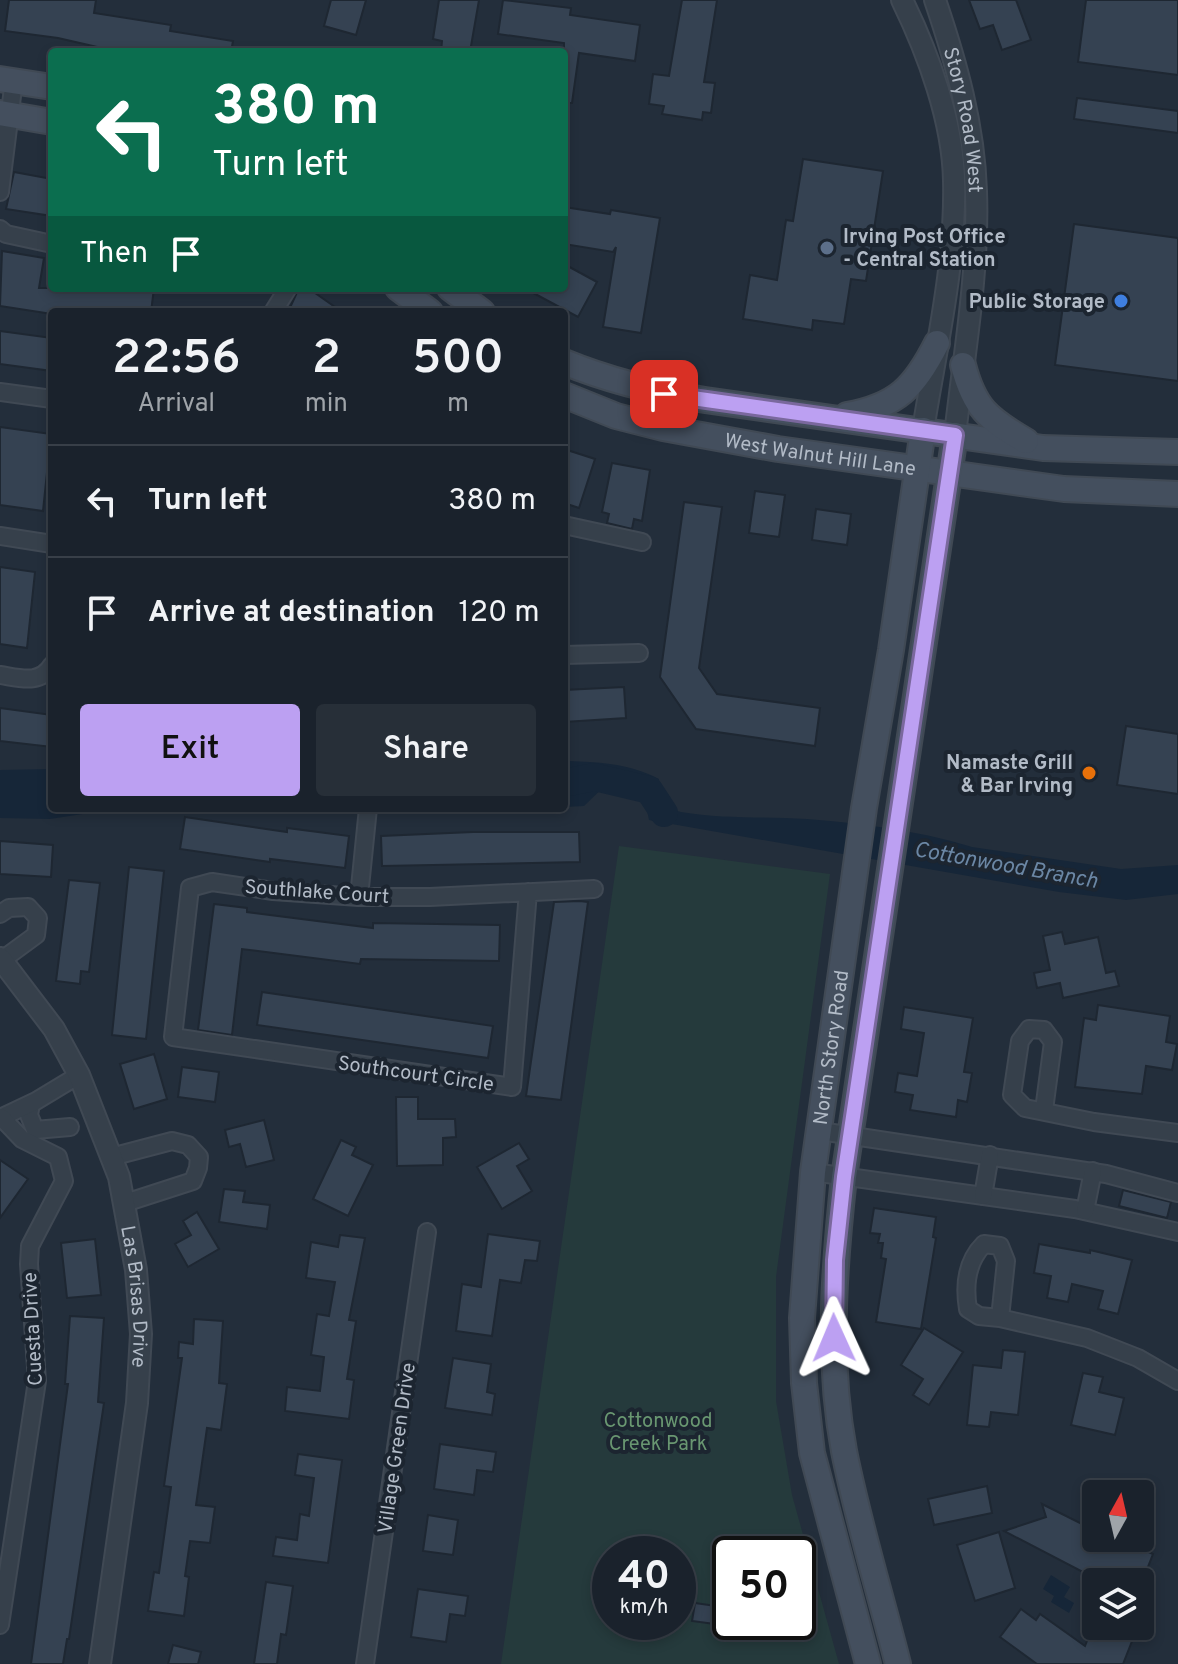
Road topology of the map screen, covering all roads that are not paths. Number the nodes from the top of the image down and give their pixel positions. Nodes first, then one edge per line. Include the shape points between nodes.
1 (902, 0) edge
2 (935, 0) edge
3 (7, 79) edge
4 (48, 86) edge
5 (962, 87) junction
6 (939, 95) junction
7 (5, 113) edge
8 (48, 121) edge
9 (0, 192) edge
10 (0, 229) edge
11 (48, 243) edge
12 (403, 292) edge
13 (455, 292) edge
14 (425, 308) edge
15 (477, 308) edge
16 (937, 343) junction
17 (568, 364) edge
18 (963, 365) junction
19 (0, 392) edge
20 (568, 397) edge
21 (48, 398) edge
22 (832, 417) junction
23 (923, 430) junction
24 (955, 435) junction
25 (1043, 448) junction
26 (1178, 452) edge
27 (918, 469) junction
28 (951, 474) junction
29 (1178, 494) edge
30 (568, 526) edge
31 (0, 536) edge
32 (642, 542) dead end
33 (48, 543) edge
34 (891, 650) junction
35 (639, 653) dead end
36 (568, 655) edge
37 (921, 655) junction
38 (48, 671) edge
39 (0, 675) edge
40 (368, 815) edge
41 (594, 889) dead end
42 (528, 892) junction
43 (359, 897) junction
44 (0, 914) edge
45 (1, 959) edge
46 (173, 1037) joint
47 (79, 1075) junction
48 (31, 1104) junction
49 (1044, 1110) junction
50 (95, 1115) junction
51 (1, 1118) edge
52 (70, 1127) junction
53 (820, 1131) junction
54 (1178, 1133) edge
55 (850, 1137) junction
56 (45, 1150) junction
57 (990, 1155) junction
58 (111, 1157) junction
59 (1093, 1171) junction
60 (813, 1172) junction
61 (844, 1177) junction
62 (1178, 1193) edge
63 (983, 1196) junction
64 (125, 1203) junction
65 (1085, 1211) junction
66 (427, 1232) dead end
67 (1178, 1232) edge
68 (805, 1258) junction
69 (835, 1260) junction
70 (1000, 1318) dead end
71 (1178, 1381) edge
72 (0, 1625) edge
73 (100, 1664) edge
74 (365, 1664) edge
75 (868, 1664) edge
76 (898, 1664) edge

1 - 6 street, Story Road West
2 - 5 street, Story Road West
3 - 4 main road
3 - 7 street
5 - 6 street
5 - 18 street, Story Road West via 976,190
6 - 16 street, Story Road West via 954,179 950,263
7 - 8 main road
7 - 9 street
10 - 11 street
12 - 14 main road
13 - 15 main road
16 - 22 main road via 925,368 902,395 865,412
16 - 23 street, Story Road West
17 - 22 main road, West Walnut Hill Lane via 655,392
18 - 24 street, Story Road West
18 - 25 main road via 976,403 998,424
19 - 21 street
20 - 27 main road, West Walnut Hill Lane via 663,428
22 - 23 main road, West Walnut Hill Lane
23 - 24 main road, West Walnut Hill Lane
23 - 27 main road, North Story Road
24 - 25 main road, West Walnut Hill Lane
24 - 28 main road, North Story Road
25 - 26 main road, West Walnut Hill Lane
27 - 28 main road, West Walnut Hill Lane
27 - 34 main road, North Story Road
28 - 29 main road, West Walnut Hill Lane via 1064,489
28 - 37 main road, North Story Road
30 - 32 street
31 - 33 street
34 - 37 main road
34 - 53 main road, North Story Road
35 - 36 street
37 - 55 main road, North Story Road
38 - 39 street via 34,680
40 - 43 street
41 - 42 street, Southlake Court
42 - 43 street, Southlake Court
42 - 46 street, Southcourt Circle via 512,1087
43 - 46 street, Southlake Court via 212,882 190,888
44 - 45 street via 28,907 38,918 36,935
45 - 47 street, Las Brisas Drive via 54,1029
47 - 48 street
47 - 50 street, Las Brisas Drive
48 - 51 street
48 - 52 street via 35,1130
49 - 49 street via 1053,1042 1044,1030 1029,1029 1020,1041 1012,1095 1025,1108
49 - 54 street
50 - 52 street
50 - 58 street, Las Brisas Drive
51 - 56 street, Cuesta Drive via 22,1139
52 - 56 street
53 - 55 street
53 - 60 main road, North Story Road
55 - 57 street
55 - 61 main road, North Story Road
56 - 72 street, Cuesta Drive via 58,1157 64,1181 30,1246 37,1381
57 - 59 street
57 - 63 street
58 - 64 street, Las Brisas Drive
58 - 64 street via 172,1141 188,1145 199,1157 193,1181
59 - 62 street
59 - 65 street
60 - 61 street
60 - 68 main road, North Story Road
61 - 63 street
61 - 69 main road, North Story Road
63 - 65 street
64 - 73 street, Las Brisas Drive via 136,1270 140,1369
65 - 67 street
66 - 74 street, Village Green Drive
68 - 69 main road
68 - 75 main road, North Story Road via 804,1383 812,1453
69 - 76 main road, North Story Road via 835,1361 844,1448
70 - 71 street via 1087,1338

